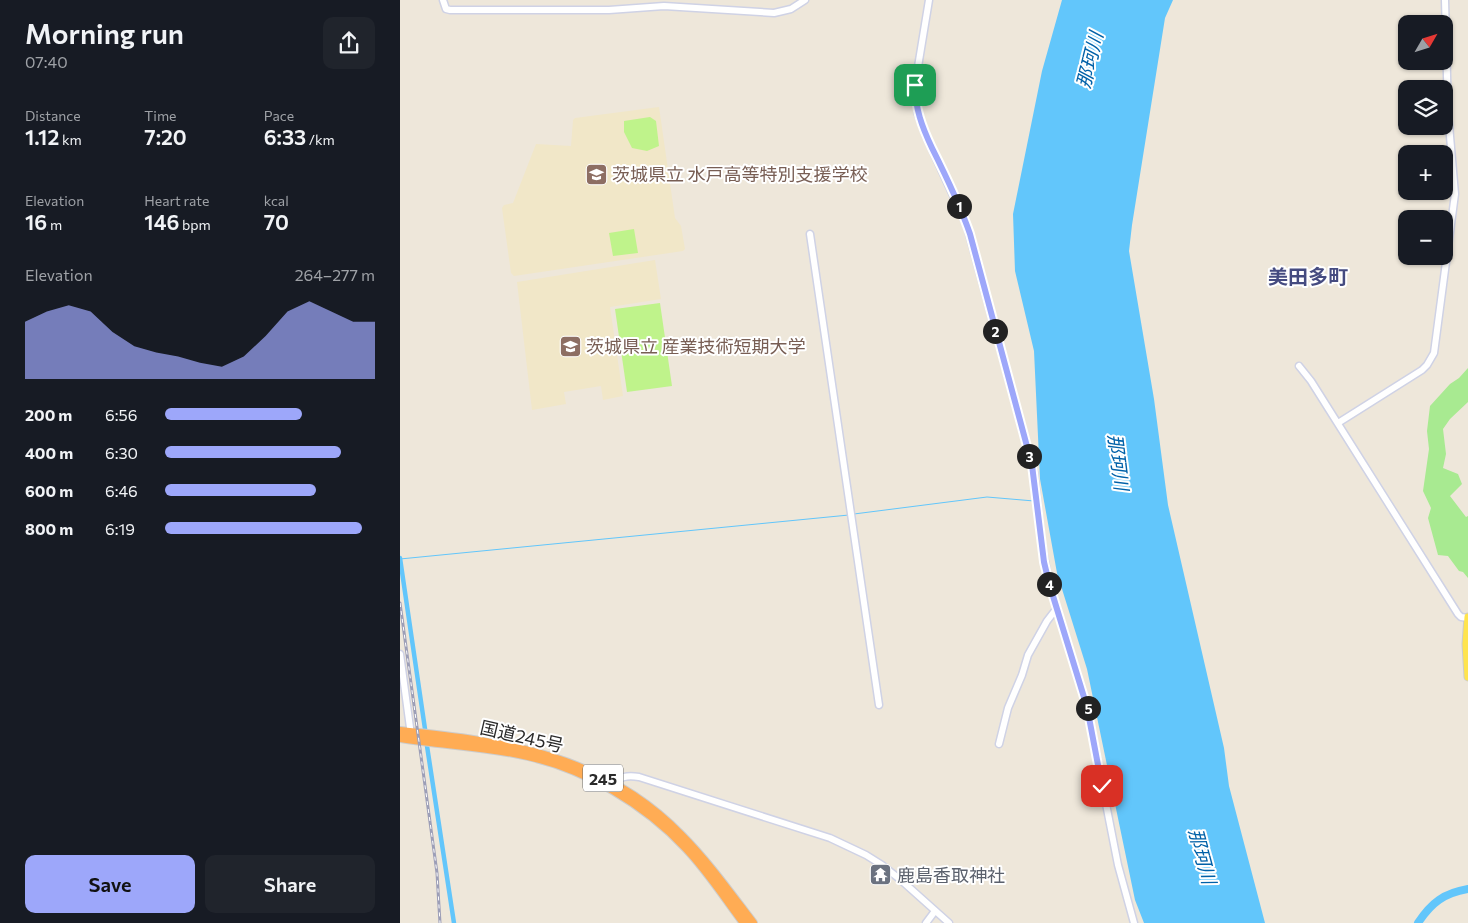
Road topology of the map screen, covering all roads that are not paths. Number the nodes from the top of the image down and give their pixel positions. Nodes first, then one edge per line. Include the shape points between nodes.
1 (443, 0) edge
2 (804, 0) edge
3 (929, 0) edge
4 (1445, 0) edge
5 (810, 234) dead end
6 (1299, 366) dead end
7 (1338, 423) junction
8 (1057, 608) junction
9 (1468, 617) edge
10 (400, 654) edge
11 (1468, 677) edge
12 (878, 705) dead end
13 (400, 731) edge
14 (412, 736) junction
15 (400, 738) edge
16 (999, 744) dead end
17 (612, 786) junction
18 (936, 911) junction
19 (744, 923) edge
20 (753, 923) edge
21 (926, 923) edge
22 (949, 923) edge
23 (1134, 923) edge

1 - 2 street via 446,9 450,10 609,10 664,6 774,12 791,9
3 - 8 street via 916,75 916,103 926,136 970,234 1032,465 1044,562
4 - 7 street via 1448,113 1456,186 1434,353 1422,370
5 - 12 street
6 - 7 street
7 - 9 street via 1458,614
8 - 16 street via 1028,655 1008,708
8 - 23 street via 1087,707 1118,865
9 - 11 main road
10 - 14 street
13 - 14 highway, 国道245号 / 245
14 - 15 highway, 国道245号 / 245
14 - 17 highway, 国道245号 / 245 via 530,756
17 - 18 street via 627,776 639,777 830,838 882,865
17 - 19 highway, 国道245号 / 245 via 682,844
17 - 20 highway, 国道245号 / 245 via 648,805 682,836
18 - 21 street
18 - 22 street

